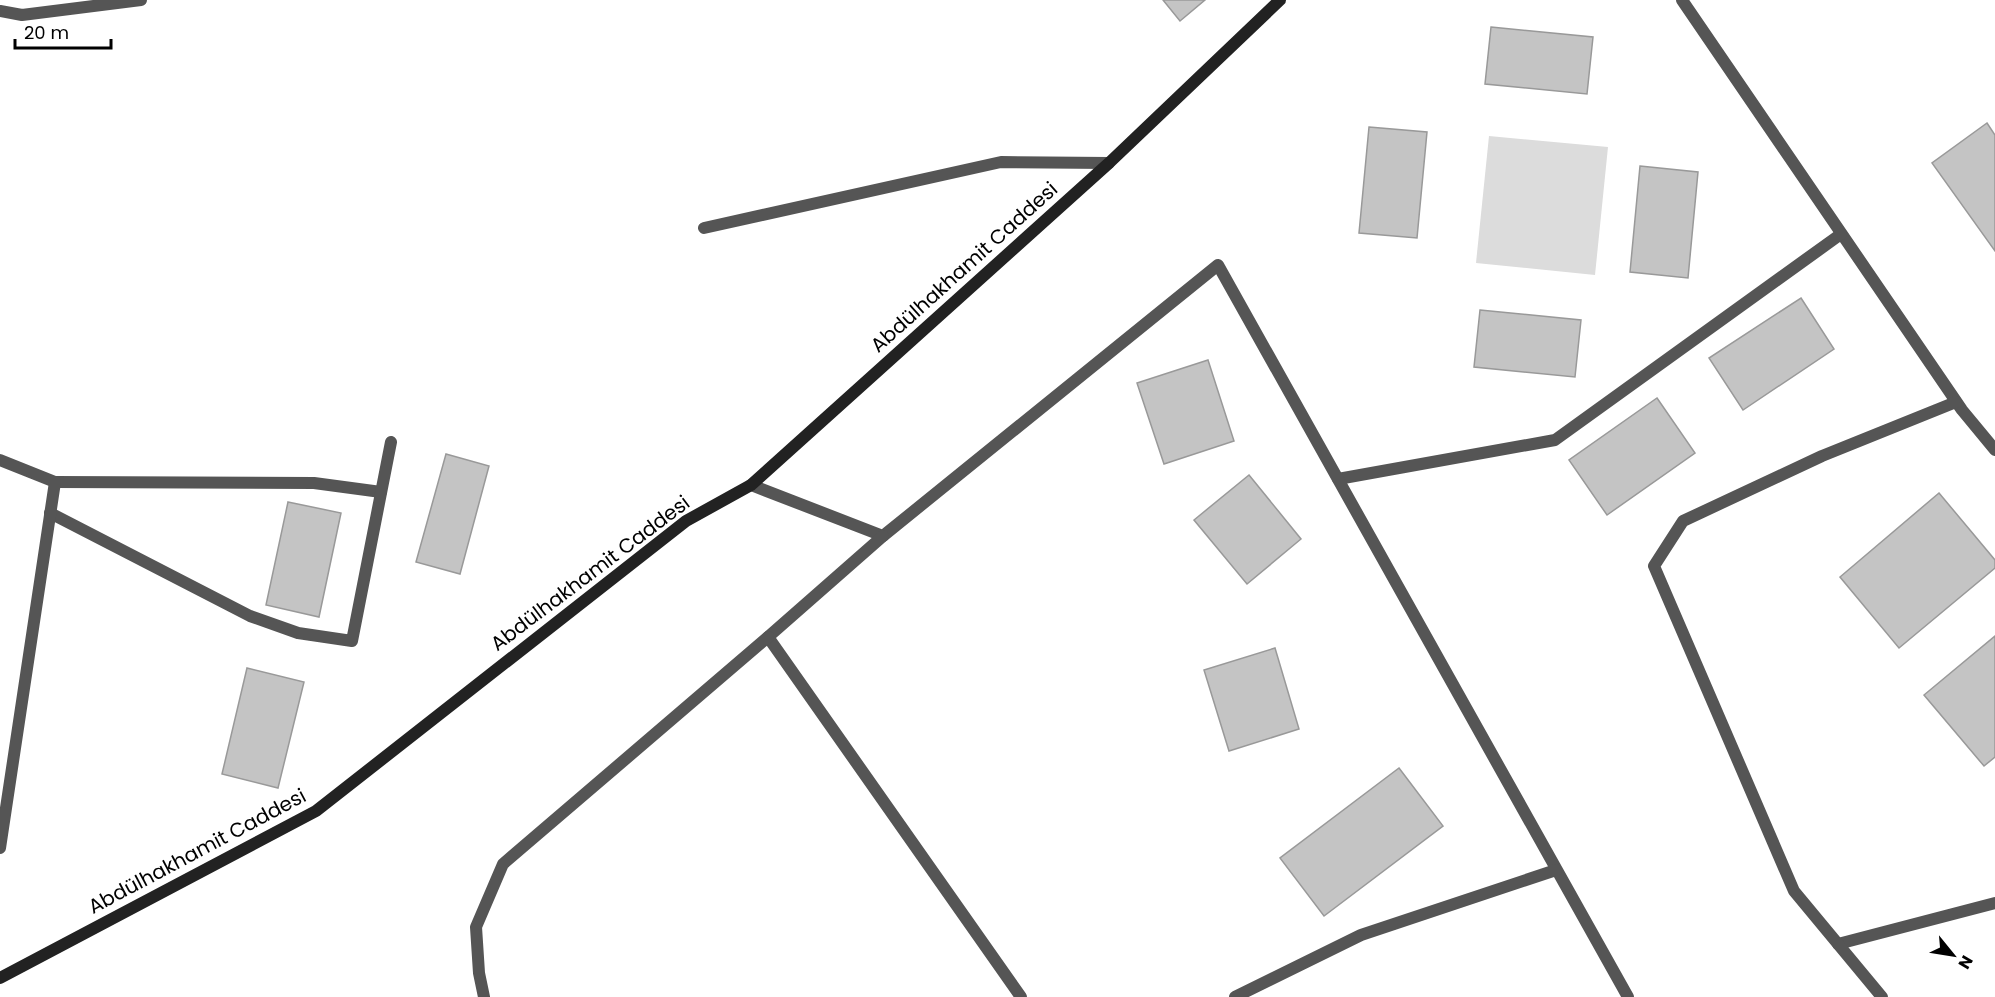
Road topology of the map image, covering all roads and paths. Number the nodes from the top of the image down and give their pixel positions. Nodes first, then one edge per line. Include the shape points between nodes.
1 (141, 0) edge
2 (1280, 0) edge
3 (1682, 0) edge
4 (0, 11) edge
5 (1109, 163) junction
6 (704, 228) dead end
7 (1841, 234) junction
8 (1956, 402) junction
9 (392, 442) dead end
10 (1995, 450) edge
11 (0, 460) edge
12 (1338, 479) junction
13 (55, 482) junction
14 (750, 485) junction
15 (381, 492) junction
16 (50, 513) junction
17 (883, 536) junction
18 (768, 637) junction
19 (0, 848) edge
20 (1556, 870) junction
21 (1995, 903) edge
22 (1838, 945) junction
23 (0, 978) edge
24 (484, 997) edge
25 (1021, 997) edge
26 (1235, 997) edge
27 (1628, 997) edge
28 (1881, 997) edge

1 - 4 street via 22,15
2 - 5 main road, Abdülhakhamit Caddesi
3 - 7 street
5 - 6 street via 1001,162
5 - 14 main road, Abdülhakhamit Caddesi
7 - 8 street
7 - 12 street via 1555,440
8 - 10 street
8 - 22 street via 1822,456 1683,521 1654,566 1794,891
9 - 15 street
11 - 13 street
12 - 17 street via 1218,265
12 - 20 street
13 - 15 street via 314,483
13 - 16 street
14 - 17 street
14 - 23 main road, Abdülhakhamit Caddesi via 686,521 316,810
15 - 16 street via 351,641 298,633 250,616
16 - 19 street
17 - 18 street
18 - 24 street via 503,864 476,927
18 - 25 street
20 - 26 street via 1361,935
20 - 27 street
21 - 22 street
22 - 28 street

